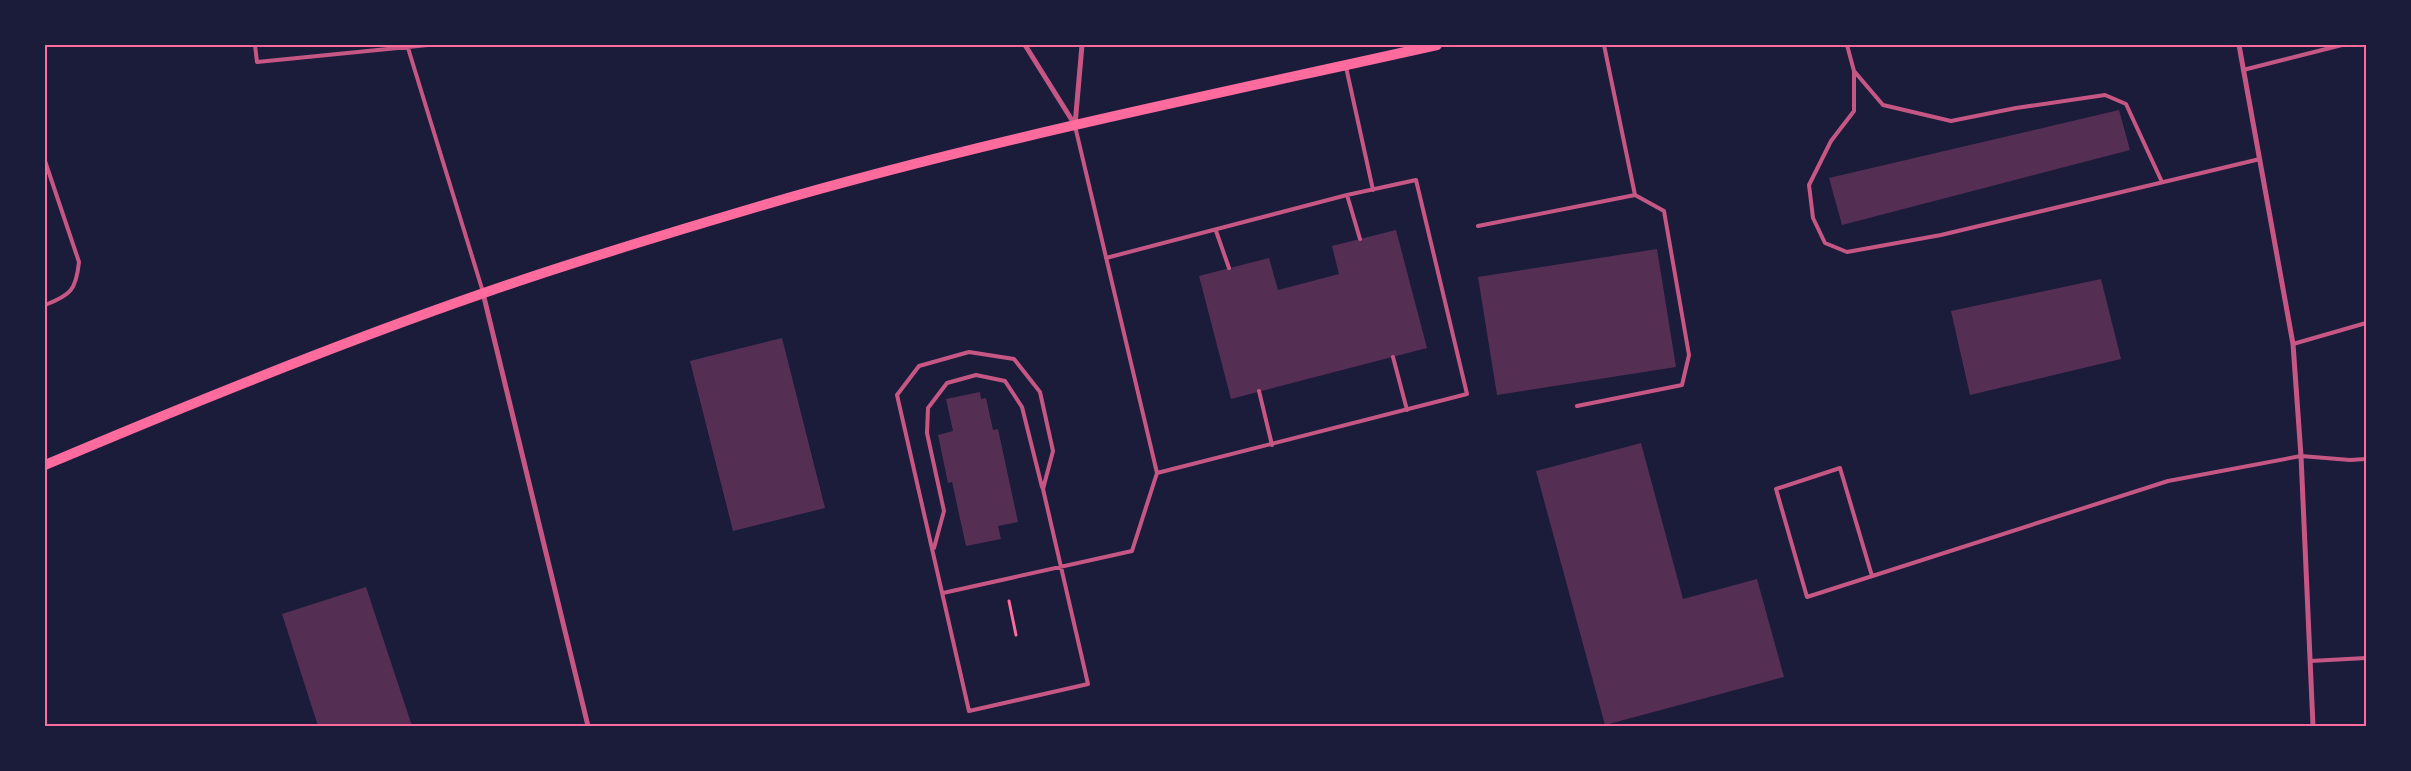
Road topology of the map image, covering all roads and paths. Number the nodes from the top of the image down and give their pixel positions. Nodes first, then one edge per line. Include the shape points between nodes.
1 (255, 45) edge
2 (428, 45) edge
3 (1025, 45) edge
4 (1082, 45) edge
5 (1437, 45) edge
6 (1604, 45) edge
7 (1847, 45) edge
8 (2239, 45) edge
9 (2342, 45) edge
10 (408, 48) junction
11 (1345, 66) junction
12 (2243, 70) junction
13 (1854, 72) junction
14 (1075, 126) junction
15 (2260, 159) junction
16 (45, 161) edge
17 (2162, 182) junction
18 (1373, 190) junction
19 (1347, 195) junction
20 (1635, 195) junction
21 (1478, 226) dead end
22 (1216, 231) junction
23 (1360, 239) dead end
24 (1106, 258) junction
25 (1228, 268) dead end
26 (483, 293) junction
27 (45, 305) edge
28 (2366, 323) edge
29 (2293, 344) junction
30 (1393, 357) dead end
31 (1259, 392) dead end
32 (1577, 406) dead end
33 (1407, 410) junction
34 (1272, 445) junction
35 (2301, 456) junction
36 (2366, 458) edge
37 (45, 465) edge
38 (1157, 474) junction
39 (1043, 489) junction
40 (933, 549) junction
41 (1061, 566) junction
42 (1872, 576) junction
43 (943, 594) junction
44 (2366, 658) edge
45 (2310, 661) junction
46 (588, 726) edge
47 (2313, 726) edge

1 - 10 lane via 257,62
2 - 10 lane
3 - 14 street
4 - 14 street
5 - 11 main road
6 - 20 lane
7 - 13 lane
8 - 12 street
9 - 12 lane
10 - 26 lane
11 - 14 main road
11 - 18 lane
12 - 15 street
13 - 17 lane via 1883,105 1952,121 2105,95 2126,104
13 - 17 lane via 1854,111 1831,141 1808,185 1813,218 1825,243 1847,252 1941,235
14 - 24 lane
14 - 26 main road via 770,203
15 - 17 lane
15 - 29 street
16 - 27 lane via 79,262 72,292
18 - 19 lane
18 - 33 lane via 1416,180 1467,394
19 - 22 lane
19 - 23 lane
20 - 21 lane
20 - 32 lane via 1664,211 1689,355 1682,385
22 - 24 lane
22 - 25 lane
24 - 38 lane
26 - 37 main road via 318,353
26 - 46 street
28 - 29 lane
29 - 35 street
30 - 33 lane
31 - 34 lane
33 - 34 lane
34 - 38 lane
35 - 36 lane
35 - 42 lane via 2168,481
35 - 45 street
38 - 41 lane via 1132,551
39 - 40 lane via 1022,406 1005,381 976,375 947,383 928,408 927,433 944,512
39 - 40 lane via 1053,451 1040,392 1014,359 969,352 919,366 897,395
39 - 41 lane
40 - 43 lane
41 - 43 lane
41 - 43 lane via 1088,684 969,712
42 - 42 lane via 1807,597 1776,488 1840,468
44 - 45 lane
45 - 47 street

